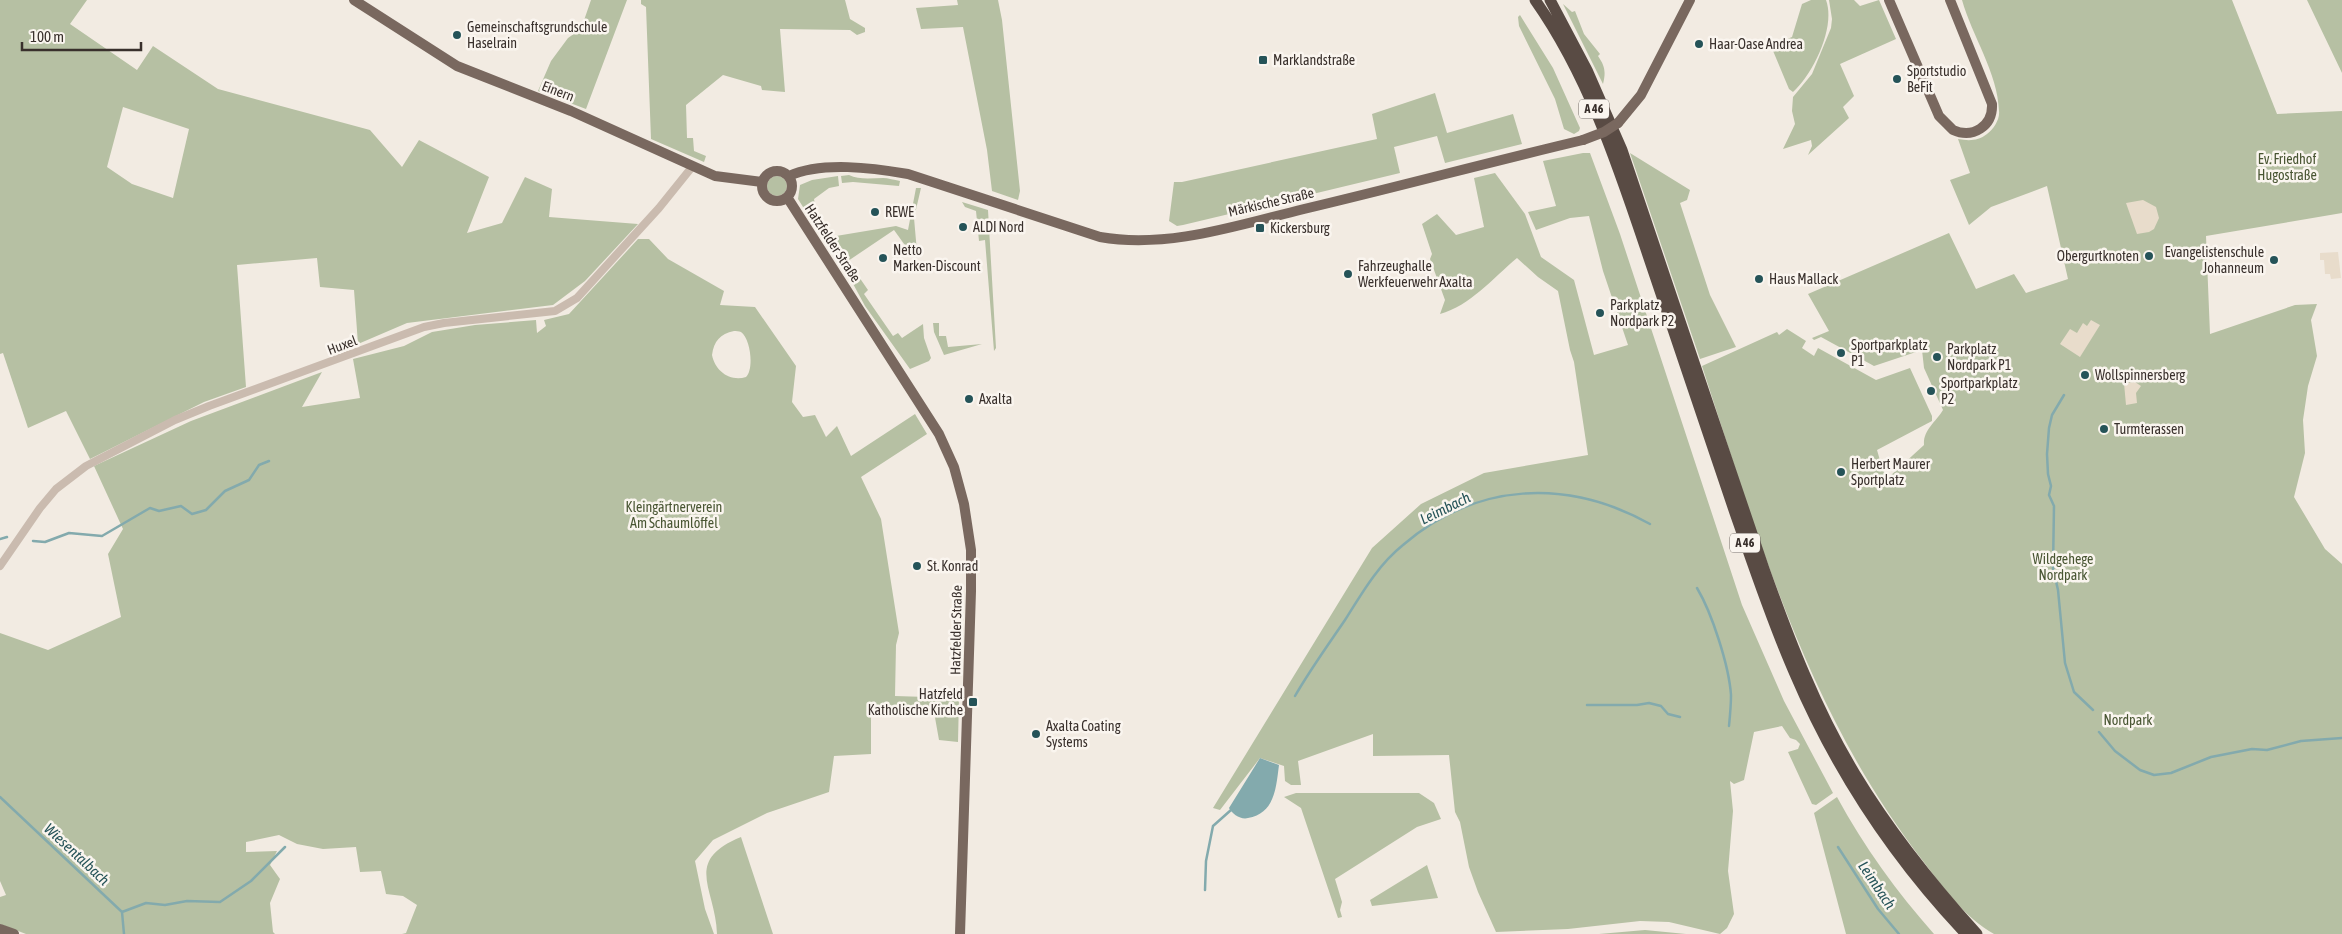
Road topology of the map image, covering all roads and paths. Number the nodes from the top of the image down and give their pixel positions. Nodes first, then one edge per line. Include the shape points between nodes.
1 (354, 0) edge
2 (1535, 0) edge
3 (1544, 0) edge
4 (1550, 0) edge
5 (1690, 0) edge
6 (1889, 0) edge
7 (1950, 0) edge
8 (1574, 48) junction
9 (692, 167) junction
10 (788, 176) junction
11 (762, 182) junction
12 (786, 197) junction
13 (0, 566) edge
14 (1851, 775) junction
15 (1859, 788) junction
16 (0, 929) edge
17 (14, 934) edge
18 (960, 934) edge
19 (1966, 934) edge
20 (1977, 934) edge

1 - 9 main road, Einern via 457,66 571,111
2 - 14 highway, A 46 via 1569,56 1607,140 1772,618 1795,675
3 - 8 highway, A 46
4 - 8 highway
5 - 10 main road, Märkische Straße, bridge via 1641,95 1618,123 1604,132 1583,140 1285,214 1184,236 1130,242 1100,237 900,172 840,168
6 - 7 main road via 1939,116 1953,130 1972,133 1986,125 1992,104
8 - 14 highway, A 46 via 1587,70 1624,158 1782,619
9 - 11 main road, Einern via 715,176
9 - 13 street, Huxel via 659,208 567,306 539,314 424,327 175,420 86,466 56,489
10 - 11 main road via 774,171
10 - 12 main road via 792,187
11 - 12 main road via 764,193 769,198 780,200
12 - 18 main road, Hatzfelder Straße via 929,414 954,467 964,504 971,550 971,591
14 - 15 highway, A 46
15 - 19 highway, A 46 via 1906,865
15 - 20 highway, A 46 via 1918,866
16 - 17 main road

